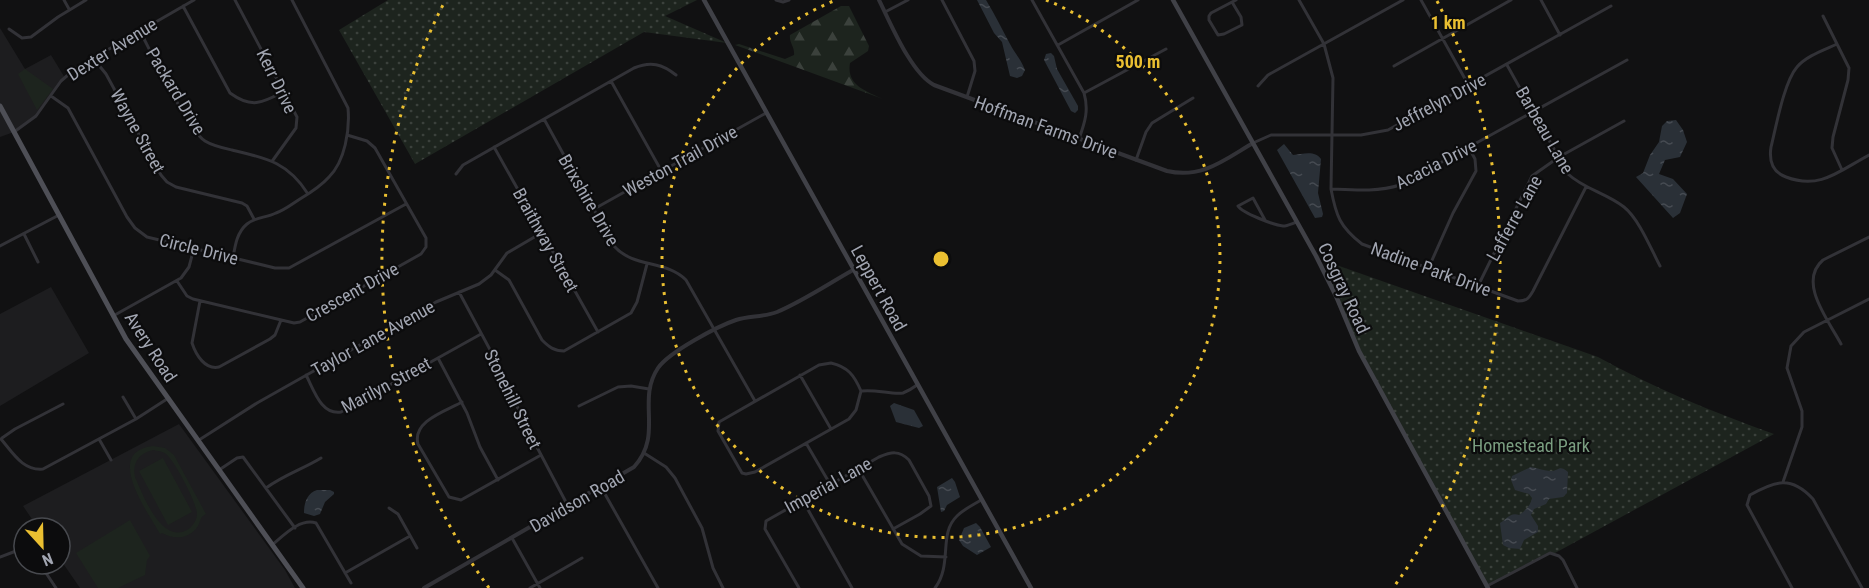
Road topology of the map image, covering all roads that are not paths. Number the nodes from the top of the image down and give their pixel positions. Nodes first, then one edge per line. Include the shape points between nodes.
1 (64, 0) edge
2 (86, 0) edge
3 (194, 0) edge
4 (235, 0) edge
5 (292, 0) edge
6 (704, 0) edge
7 (789, 0) edge
8 (879, 0) edge
9 (908, 0) edge
10 (942, 0) edge
11 (1032, 0) edge
12 (1138, 0) edge
13 (1173, 0) edge
14 (1299, 0) edge
15 (1403, 0) edge
16 (1421, 0) edge
17 (1510, 0) edge
18 (1541, 0) edge
19 (777, 1) edge
20 (1234, 1) edge
21 (183, 6) junction
22 (1611, 6) dead end
23 (69, 9) junction
24 (885, 12) junction
25 (1823, 16) dead end
26 (9, 29) dead end
27 (140, 31) junction
28 (1560, 35) junction
29 (1443, 39) junction
30 (1324, 44) junction
31 (1837, 44) junction
32 (1058, 45) junction
33 (1166, 49) dead end
34 (93, 58) junction
35 (1627, 60) dead end
36 (1507, 65) junction
37 (1394, 66) dead end
38 (676, 75) dead end
39 (611, 81) junction
40 (1258, 86) dead end
41 (1469, 86) junction
42 (285, 91) junction
43 (1084, 93) junction
44 (51, 96) junction
45 (967, 97) junction
46 (1193, 98) dead end
47 (0, 106) edge
48 (1534, 112) junction
49 (766, 113) junction
50 (544, 119) junction
51 (1624, 121) dead end
52 (14, 132) junction
53 (347, 135) junction
54 (1332, 135) junction
55 (1079, 139) junction
56 (1253, 143) junction
57 (494, 147) junction
58 (1469, 148) junction
59 (1869, 155) edge
60 (1559, 157) junction
61 (273, 160) junction
62 (1136, 160) junction
63 (1842, 170) junction
64 (662, 171) junction
65 (456, 174) dead end
66 (1586, 187) junction
67 (1331, 189) junction
68 (308, 194) junction
69 (406, 204) junction
70 (594, 209) junction
71 (59, 215) junction
72 (254, 219) junction
73 (1265, 220) junction
74 (1298, 222) junction
75 (543, 232) junction
76 (24, 234) junction
77 (1869, 237) edge
78 (0, 246) edge
79 (194, 248) junction
80 (232, 258) junction
81 (38, 262) dead end
82 (647, 264) junction
83 (1660, 266) dead end
84 (1428, 267) junction
85 (495, 270) junction
86 (853, 270) junction
87 (177, 281) junction
88 (1478, 286) junction
89 (459, 292) junction
90 (1869, 299) edge
91 (200, 301) junction
92 (113, 316) junction
93 (1828, 319) junction
94 (281, 320) junction
95 (715, 330) junction
96 (598, 333) junction
97 (481, 334) junction
98 (1841, 344) dead end
99 (438, 358) junction
100 (306, 375) junction
101 (800, 375) junction
102 (917, 385) junction
103 (649, 389) junction
104 (861, 391) junction
105 (123, 397) dead end
106 (167, 399) junction
107 (755, 401) junction
108 (462, 402) junction
109 (63, 404) dead end
110 (579, 406) dead end
111 (136, 419) junction
112 (831, 429) junction
113 (1, 439) edge
114 (99, 439) junction
115 (198, 441) junction
116 (807, 443) junction
117 (644, 453) junction
118 (541, 455) junction
119 (321, 458) dead end
120 (111, 460) dead end
121 (858, 468) junction
122 (219, 470) junction
123 (498, 480) junction
124 (1783, 482) junction
125 (830, 484) junction
126 (601, 487) junction
127 (266, 488) junction
128 (802, 499) junction
129 (981, 500) junction
130 (568, 506) junction
131 (389, 508) dead end
132 (295, 528) junction
133 (892, 529) junction
134 (410, 536) junction
135 (512, 538) junction
136 (272, 545) junction
137 (417, 548) dead end
138 (946, 557) junction
139 (582, 558) dead end
140 (345, 573) junction
141 (351, 583) dead end
142 (538, 584) junction
143 (1488, 587) edge
144 (303, 588) edge
145 (425, 588) edge
146 (530, 588) edge
147 (540, 588) edge
148 (658, 588) edge
149 (723, 588) edge
150 (799, 588) edge
151 (852, 588) edge
152 (935, 588) edge
153 (1031, 588) edge
154 (1577, 588) edge
155 (1792, 588) edge
156 (1862, 588) edge

1 - 23 street
2 - 23 street
3 - 21 street, Dexter Avenue
4 - 42 street, Kerr Drive
5 - 53 street via 348,108
6 - 49 main road, Leppert Road
7 - 19 street
8 - 24 street, Hoffman Farms Drive
9 - 24 street
10 - 45 street via 974,61
11 - 32 street
12 - 32 street
13 - 56 main road, Cosgray Road
14 - 30 street, Nadine Park Drive
15 - 30 street
16 - 29 street
17 - 29 street
18 - 28 street
20 - 20 street via 1209,16 1218,35 1242,24
21 - 27 street, Dexter Avenue
21 - 42 street via 230,93 252,104
22 - 28 street, Jeffrelyn Drive
23 - 26 street via 32,37 22,38
24 - 45 street, Hoffman Farms Drive via 926,81
25 - 31 street
27 - 34 street, Dexter Avenue
27 - 61 street, Packard Drive via 194,131 219,147
28 - 36 street, Jeffrelyn Drive
29 - 37 street
29 - 41 street
30 - 40 street via 1268,75
30 - 54 street, Nadine Park Drive via 1333,78
31 - 63 street via 1849,68 1833,137
31 - 63 street via 1806,60 1790,78 1769,157 1779,175 1799,182 1821,181
32 - 43 street
33 - 43 street
34 - 44 street, Dexter Avenue via 76,68
34 - 72 street, Wayne Street via 167,182 242,203
35 - 48 street, Acacia Drive
36 - 41 street, Jeffrelyn Drive
36 - 48 street, Barbeau Lane
38 - 39 street via 663,65 646,64
39 - 50 street
39 - 64 street
41 - 54 street, Jeffrelyn Drive via 1388,130
42 - 61 street, Kerr Drive via 297,117 296,128
43 - 55 street via 1088,106
44 - 52 street, Dexter Avenue via 36,116
44 - 79 street, Circle Drive via 68,108 135,228 147,237
45 - 55 street, Hoffman Farms Drive
46 - 62 street via 1152,123
47 - 52 main road, Avery Road
48 - 58 street, Acacia Drive
48 - 60 street, Barbeau Lane
49 - 64 street, Weston Trail Drive
49 - 86 main road, Leppert Road
50 - 57 street
50 - 70 street, Brixshire Drive
51 - 60 street, Lafferre Lane
52 - 71 main road, Avery Road
53 - 68 street via 332,175
53 - 69 street via 375,148
54 - 56 street, Jeffrelyn Drive via 1270,135
54 - 67 street, Nadine Park Drive
55 - 62 street, Hoffman Farms Drive
56 - 62 street, Hoffman Farms Drive via 1191,174 1167,171
56 - 74 main road, Cosgray Road
57 - 65 street via 463,165
57 - 75 street, Braithway Street
58 - 67 street, Acacia Drive via 1393,187
58 - 84 street via 1476,171
59 - 63 street
60 - 66 street, Barbeau Lane via 1568,174
60 - 88 street, Lafferre Lane via 1533,176
61 - 68 street, Packard Drive via 289,170
64 - 70 street, Weston Trail Drive
66 - 83 street, Barbeau Lane via 1623,206
66 - 88 street, Nadine Park Drive via 1528,299 1518,301
67 - 84 street, Nadine Park Drive via 1339,221 1347,232 1362,243
68 - 72 street via 278,213
69 - 80 street, Circle Drive via 289,268
69 - 94 street, Crescent Drive via 426,238 421,254 300,322
70 - 82 street, Brixshire Drive via 620,253
71 - 76 street
71 - 92 main road, Avery Road
72 - 80 street via 243,228
73 - 73 street via 1241,210 1238,206 1253,198
73 - 74 street via 1286,226
74 - 143 main road, Cosgray Road via 1329,280 1359,351
75 - 85 street, Taylor Lane Avenue via 507,253
75 - 96 street, Braithway Street
76 - 78 street
76 - 81 street
77 - 93 street via 1818,264 1812,275 1813,292
79 - 80 street, Circle Drive
79 - 87 street via 186,273
82 - 95 street, Brixshire Drive via 683,276
82 - 96 street via 631,313
84 - 88 street, Nadine Park Drive
85 - 89 street, Taylor Lane Avenue via 485,280
85 - 96 street via 509,280 548,347 557,351 571,348
86 - 95 street via 778,312 735,321
86 - 102 main road, Leppert Road
87 - 91 street, Crescent Drive via 187,296
87 - 92 street
89 - 97 street, Stonehill Street
89 - 100 street, Taylor Lane Avenue
90 - 93 street
91 - 94 street, Crescent Drive
91 - 94 street via 192,343 204,364 214,369 270,339
92 - 106 main road, Avery Road
93 - 98 street
93 - 124 street via 1798,337 1788,356 1787,368 1802,411 1802,427
95 - 103 street via 668,358
95 - 107 street, Brixshire Drive
97 - 99 street, Marilyn Street
97 - 118 street, Stonehill Street
99 - 100 street, Marilyn Street via 334,413 323,406
99 - 108 street
100 - 115 street, Taylor Lane Avenue
101 - 104 street via 831,363 850,372
101 - 107 street
101 - 112 street
102 - 104 street via 904,393
102 - 129 main road, Leppert Road
103 - 110 street via 618,387
103 - 117 street via 650,432
104 - 112 street via 849,419
105 - 111 street
106 - 111 street
106 - 115 main road, Avery Road
107 - 116 street via 722,419 717,426 746,474
108 - 123 street
108 - 123 street via 421,426 418,444 446,494 453,499 461,500
109 - 113 street
111 - 114 street
112 - 116 street
113 - 114 street via 23,464 39,470
114 - 120 street
115 - 122 main road, Avery Road
116 - 125 street
117 - 126 street, Davidson Road via 630,470
117 - 149 street via 675,478 702,528
118 - 123 street
118 - 130 street, Stonehill Street
119 - 127 street
121 - 125 street, Imperial Lane
121 - 133 street
121 - 133 street, Imperial Lane via 894,452 909,460 931,506
122 - 127 street via 243,457
122 - 136 main road, Avery Road
124 - 155 street via 1767,485 1750,495 1747,505
124 - 156 street via 1813,499
125 - 128 street, Imperial Lane
126 - 130 street, Davidson Road
126 - 148 street
127 - 132 street
128 - 150 street, Imperial Lane via 765,523
128 - 151 street
129 - 138 street via 950,525
129 - 153 main road, Leppert Road
130 - 135 street, Davidson Road
131 - 134 street via 398,514
132 - 136 street
132 - 140 street via 309,521 319,526
133 - 138 street via 911,551
134 - 137 street
134 - 140 street
135 - 142 street
135 - 145 street, Davidson Road
136 - 144 main road, Avery Road
138 - 152 street
139 - 142 street
140 - 141 street
142 - 146 street
142 - 147 street
143 - 154 street via 1550,553 1563,560

